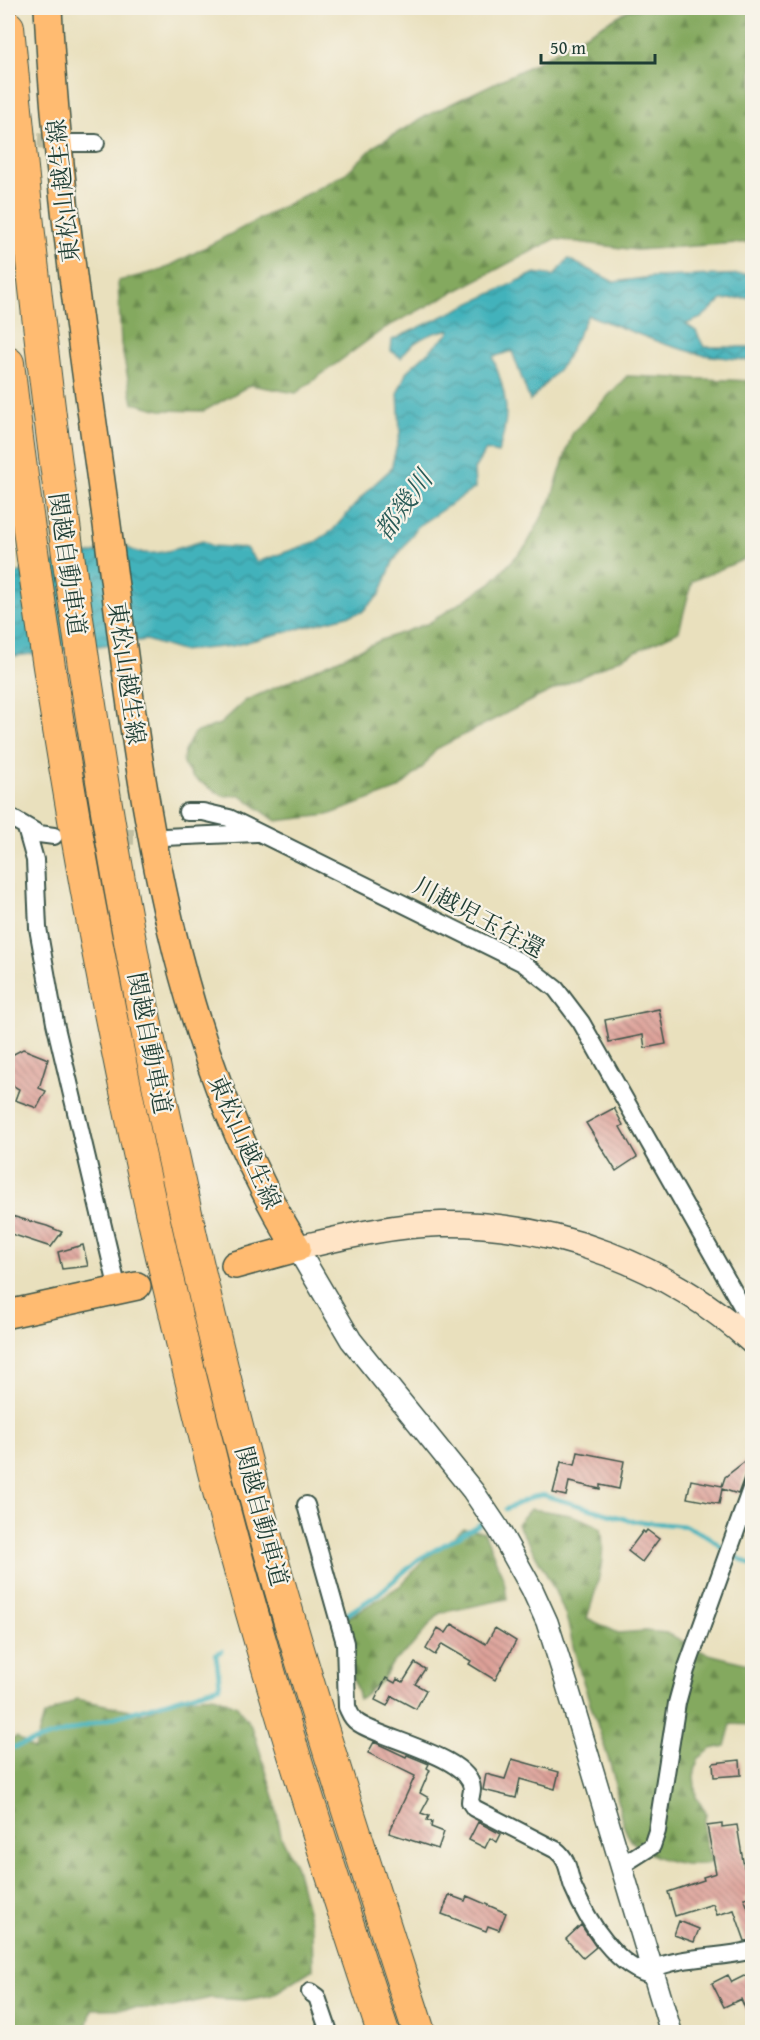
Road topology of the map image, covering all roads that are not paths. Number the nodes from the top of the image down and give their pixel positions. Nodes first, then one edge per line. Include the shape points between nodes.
1 (48, 8) edge
2 (8, 27) edge
3 (72, 143) tunnel mouth
4 (96, 143) dead end
5 (8, 363) edge
6 (187, 812) dead end
7 (8, 816) edge
8 (26, 828) junction
9 (259, 833) junction
10 (54, 836) tunnel mouth
11 (164, 837) tunnel mouth
12 (297, 1248) junction
13 (235, 1265) dead end
14 (128, 1288) joint
15 (8, 1314) edge
16 (753, 1324) edge
17 (753, 1342) edge
18 (753, 1486) edge
19 (306, 1505) dead end
20 (622, 1865) junction
21 (753, 1950) edge
22 (653, 1972) junction
23 (310, 1992) dead end
24 (330, 2032) edge
25 (383, 2032) edge
26 (419, 2032) edge
27 (671, 2032) edge

1 - 12 main road, 東松山越生線 via 63,203 142,785 175,950 202,1041 240,1142
2 - 26 highway, 関越自動車道 via 24,203 71,595 161,1098 203,1285 300,1655
3 - 4 street
5 - 25 highway, 関越自動車道 via 37,596 66,780 129,1108 214,1474 266,1661
6 - 9 street, 川越児玉往還 via 229,818
7 - 8 street
8 - 10 street
8 - 14 street via 35,860 38,928 55,1023
9 - 11 street
9 - 16 street, 川越児玉往還 via 523,963 556,989 581,1022
12 - 13 main road
12 - 17 main road via 396,1228 442,1224 556,1237 631,1263 684,1291
12 - 20 street via 351,1340 473,1491 528,1581 547,1622
14 - 15 main road
18 - 20 street via 676,1702 652,1846
19 - 22 street via 345,1643 347,1707 351,1716 359,1724 463,1771 472,1788 470,1802 474,1808 565,1857 585,1913 618,1958 639,1973
20 - 22 street
21 - 22 street via 694,1957
22 - 27 street
23 - 24 street via 317,1997

